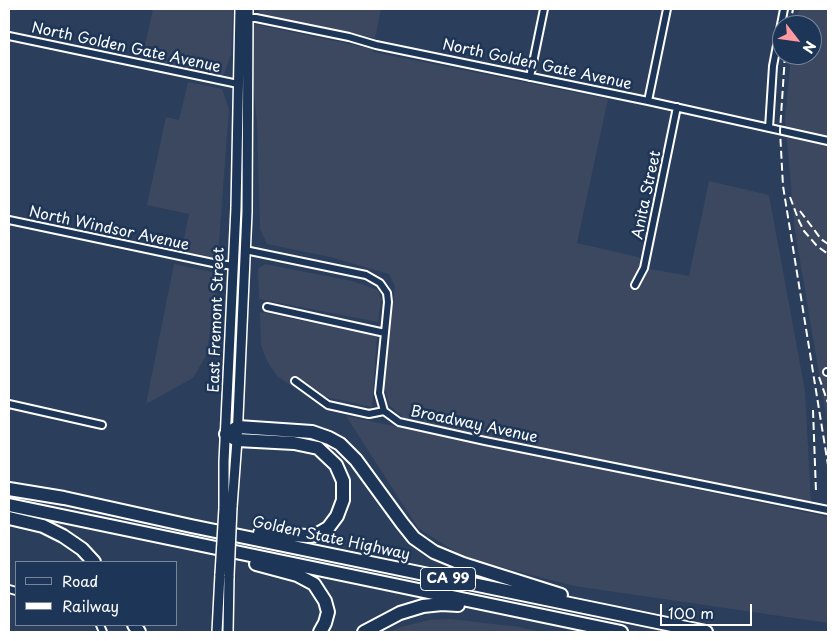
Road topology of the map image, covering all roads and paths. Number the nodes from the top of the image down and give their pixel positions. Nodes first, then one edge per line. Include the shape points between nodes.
1 (544, 9) edge
2 (667, 9) edge
3 (784, 9) edge
4 (244, 13) edge
5 (9, 36) edge
6 (530, 78) junction
7 (238, 84) junction
8 (648, 101) junction
9 (677, 107) junction
10 (769, 128) junction
11 (828, 141) edge
12 (9, 220) edge
13 (245, 250) junction
14 (234, 266) junction
15 (245, 266) junction
16 (635, 285) dead end
17 (267, 307) dead end
18 (385, 333) junction
19 (295, 381) dead end
20 (9, 404) edge
21 (384, 411) junction
22 (102, 425) dead end
23 (238, 427) junction
24 (232, 437) junction
25 (9, 489) edge
26 (9, 506) edge
27 (828, 510) edge
28 (9, 518) edge
29 (191, 526) junction
30 (228, 550) junction
31 (93, 561) edge
32 (224, 575) junction
33 (613, 613) junction
34 (548, 616) junction
35 (217, 632) edge
36 (228, 632) edge
37 (320, 632) edge
38 (364, 632) edge
39 (621, 632) edge
40 (706, 632) edge

1 - 6 street
2 - 8 street
3 - 10 street via 773,66
4 - 6 street, North Golden Gate Avenue
4 - 7 main road, East Fremont Street
4 - 13 main road, East Fremont Street
5 - 7 street, North Golden Gate Avenue
6 - 8 street, North Golden Gate Avenue
7 - 14 main road, East Fremont Street
8 - 9 street, North Golden Gate Avenue
9 - 10 street, North Golden Gate Avenue
9 - 16 street, Anita Street via 645,264
10 - 11 street, North Golden Gate Avenue
12 - 14 street, North Windsor Avenue
13 - 15 main road, East Fremont Street
13 - 18 street via 375,279 388,297
14 - 15 main road
14 - 24 main road, East Fremont Street
15 - 23 main road, East Fremont Street
17 - 18 street
18 - 21 street via 379,386
19 - 21 street via 328,405 370,414
20 - 22 street
21 - 27 street, Broadway Avenue via 392,418 409,424
23 - 24 highway
23 - 33 highway via 312,432 329,438 356,460 414,538 434,552
24 - 29 highway via 307,445 324,452 336,465 343,481 343,500 337,516 328,528 307,536 270,534 211,524
24 - 32 main road, East Fremont Street, bridge
25 - 29 highway, Golden State Highway / CA 99
26 - 30 highway, CA 99
28 - 31 highway via 43,526 63,536
29 - 33 highway, Golden State Highway / CA 99
30 - 34 highway, CA 99
30 - 37 highway via 237,558 297,575 314,584 328,612
32 - 35 main road, East Fremont Street
32 - 36 main road, East Fremont Street
33 - 40 highway, Golden State Highway / CA 99
34 - 38 highway via 433,605 400,613
34 - 39 highway, CA 99

